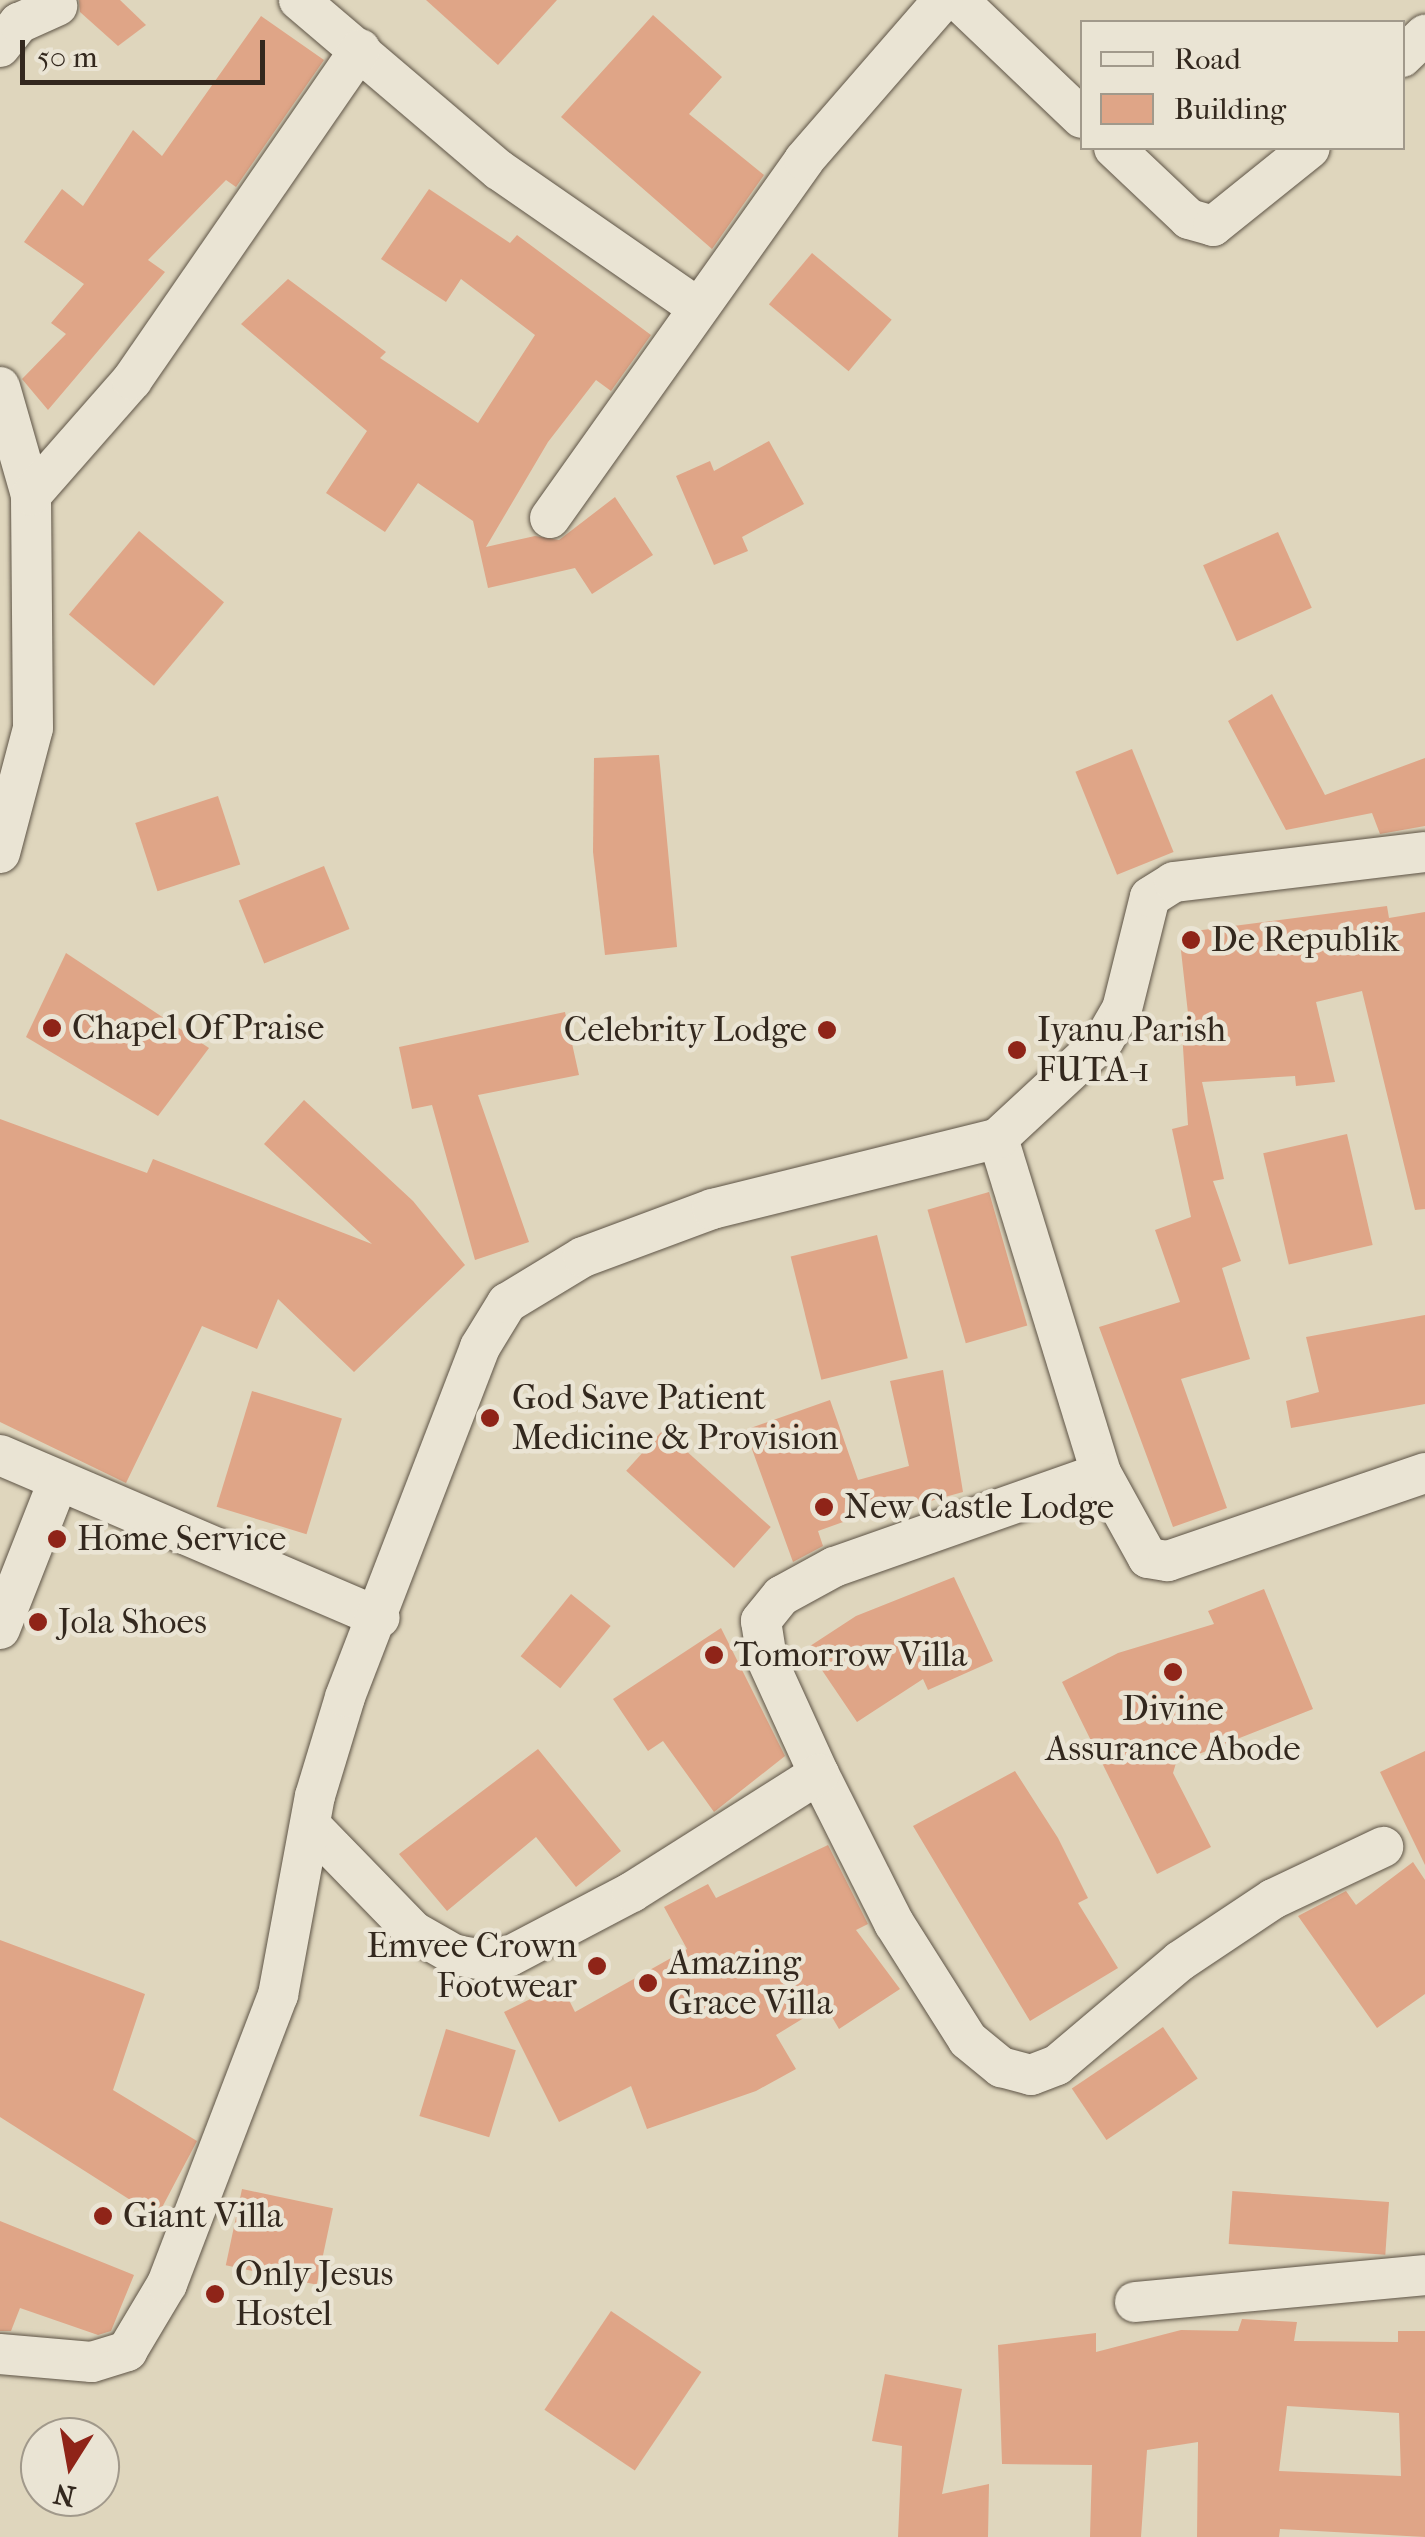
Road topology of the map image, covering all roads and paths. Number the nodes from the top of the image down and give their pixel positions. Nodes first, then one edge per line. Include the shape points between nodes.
1 (299, 0) edge
2 (943, 0) edge
3 (958, 0) edge
4 (57, 6) dead end
5 (1425, 35) edge
6 (0, 46) edge
7 (360, 49) junction
8 (1405, 54) edge
9 (1080, 116) edge
10 (1116, 150) edge
11 (1308, 150) edge
12 (694, 305) junction
13 (0, 387) edge
14 (31, 495) junction
15 (550, 518) dead end
16 (1425, 852) edge
17 (0, 853) edge
18 (998, 1138) junction
19 (0, 1455) edge
20 (1101, 1473) junction
21 (1425, 1473) edge
22 (58, 1482) junction
23 (380, 1618) junction
24 (0, 1629) edge
25 (819, 1774) junction
26 (312, 1827) junction
27 (1384, 1847) dead end
28 (1425, 2275) edge
29 (1134, 2302) dead end
30 (0, 2354) edge

1 - 7 street
2 - 12 street via 804,160
3 - 9 street
4 - 6 street via 19,23
5 - 8 street
7 - 12 street via 499,170
7 - 14 street via 132,380
10 - 11 street via 1189,219 1214,226
12 - 15 street via 649,384
13 - 14 street
14 - 17 street via 34,728
16 - 18 street via 1174,882 1150,897 1122,1009 1104,1040
18 - 20 street
18 - 23 street via 712,1210 583,1257 507,1303 480,1347
19 - 22 street
20 - 21 street via 1136,1547 1168,1560
20 - 25 street via 834,1567 781,1596 762,1621 767,1660
22 - 23 street
22 - 24 street
23 - 26 street via 327,1750
25 - 26 street via 632,1892 510,1956 484,1960 414,1930
25 - 27 street via 894,1923 968,2040 1001,2067 1032,2076 1056,2065 1180,1961 1273,1899
26 - 30 street via 278,1994 167,2284 127,2351 92,2362
28 - 29 street

